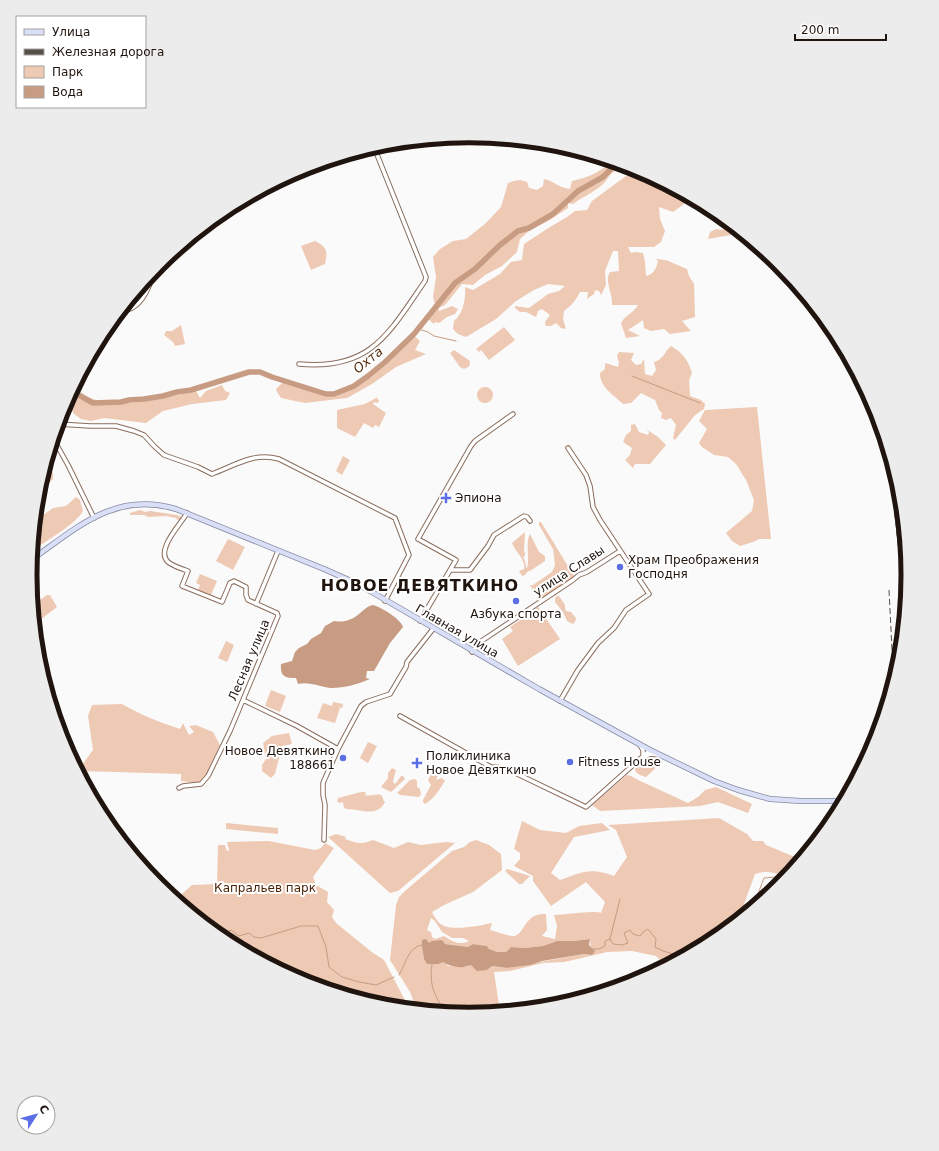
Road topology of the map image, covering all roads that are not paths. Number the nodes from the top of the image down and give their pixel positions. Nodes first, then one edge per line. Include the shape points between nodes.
1 (376, 153) edge
2 (149, 285) edge
3 (127, 311) edge
4 (299, 364) dead end
5 (513, 414) dead end
6 (64, 424) edge
7 (57, 446) edge
8 (568, 448) dead end
9 (187, 513) junction
10 (94, 518) junction
11 (530, 521) dead end
12 (278, 551) junction
13 (620, 551) junction
14 (38, 556) edge
15 (451, 570) junction
16 (386, 601) junction
17 (256, 604) junction
18 (420, 620) junction
19 (433, 629) junction
20 (472, 652) junction
21 (243, 700) junction
22 (560, 700) junction
23 (400, 716) dead end
24 (639, 744) junction
25 (338, 749) junction
26 (650, 750) junction
27 (642, 757) junction
28 (665, 757) junction
29 (179, 788) dead end
30 (839, 801) edge
31 (324, 840) dead end

1 - 4 street via 426,277 425,281 388,333 371,348 352,359 334,364
2 - 3 street via 139,304
5 - 15 street via 475,440 418,539 456,560
6 - 16 street via 116,426 144,435 164,455 212,474 253,458 266,456 279,459 395,518 409,555
7 - 10 street
8 - 13 street via 586,475 593,507
9 - 10 main road, Главная улица via 161,505 143,504 113,509
9 - 12 main road, Главная улица
9 - 17 street, Лесная улица via 164,551 168,562 188,571 182,586 222,602 230,583 234,581 246,587 246,598
10 - 14 main road, Главная улица
11 - 15 street via 524,516 495,534 470,570
12 - 16 main road, Главная улица via 358,584
12 - 17 street
13 - 20 street, улица Славы via 579,575 480,642
13 - 22 street via 649,594 626,610 614,628 598,643
15 - 18 street
16 - 18 main road, Главная улица
17 - 21 street, Лесная улица via 277,613 278,616
18 - 19 main road, Главная улица
19 - 20 main road, Главная улица
19 - 25 street via 407,662 390,694 361,706
20 - 22 main road, Главная улица
21 - 25 street
21 - 29 street, Лесная улица via 206,779 201,784
22 - 24 main road, Главная улица
23 - 27 street via 491,767 505,768 586,807
24 - 26 main road, Главная улица
24 - 27 street via 643,750
25 - 31 street via 323,786
26 - 27 street
26 - 28 main road, Главная улица
27 - 28 street via 651,754
28 - 30 main road, Главная улица via 754,795 780,800

